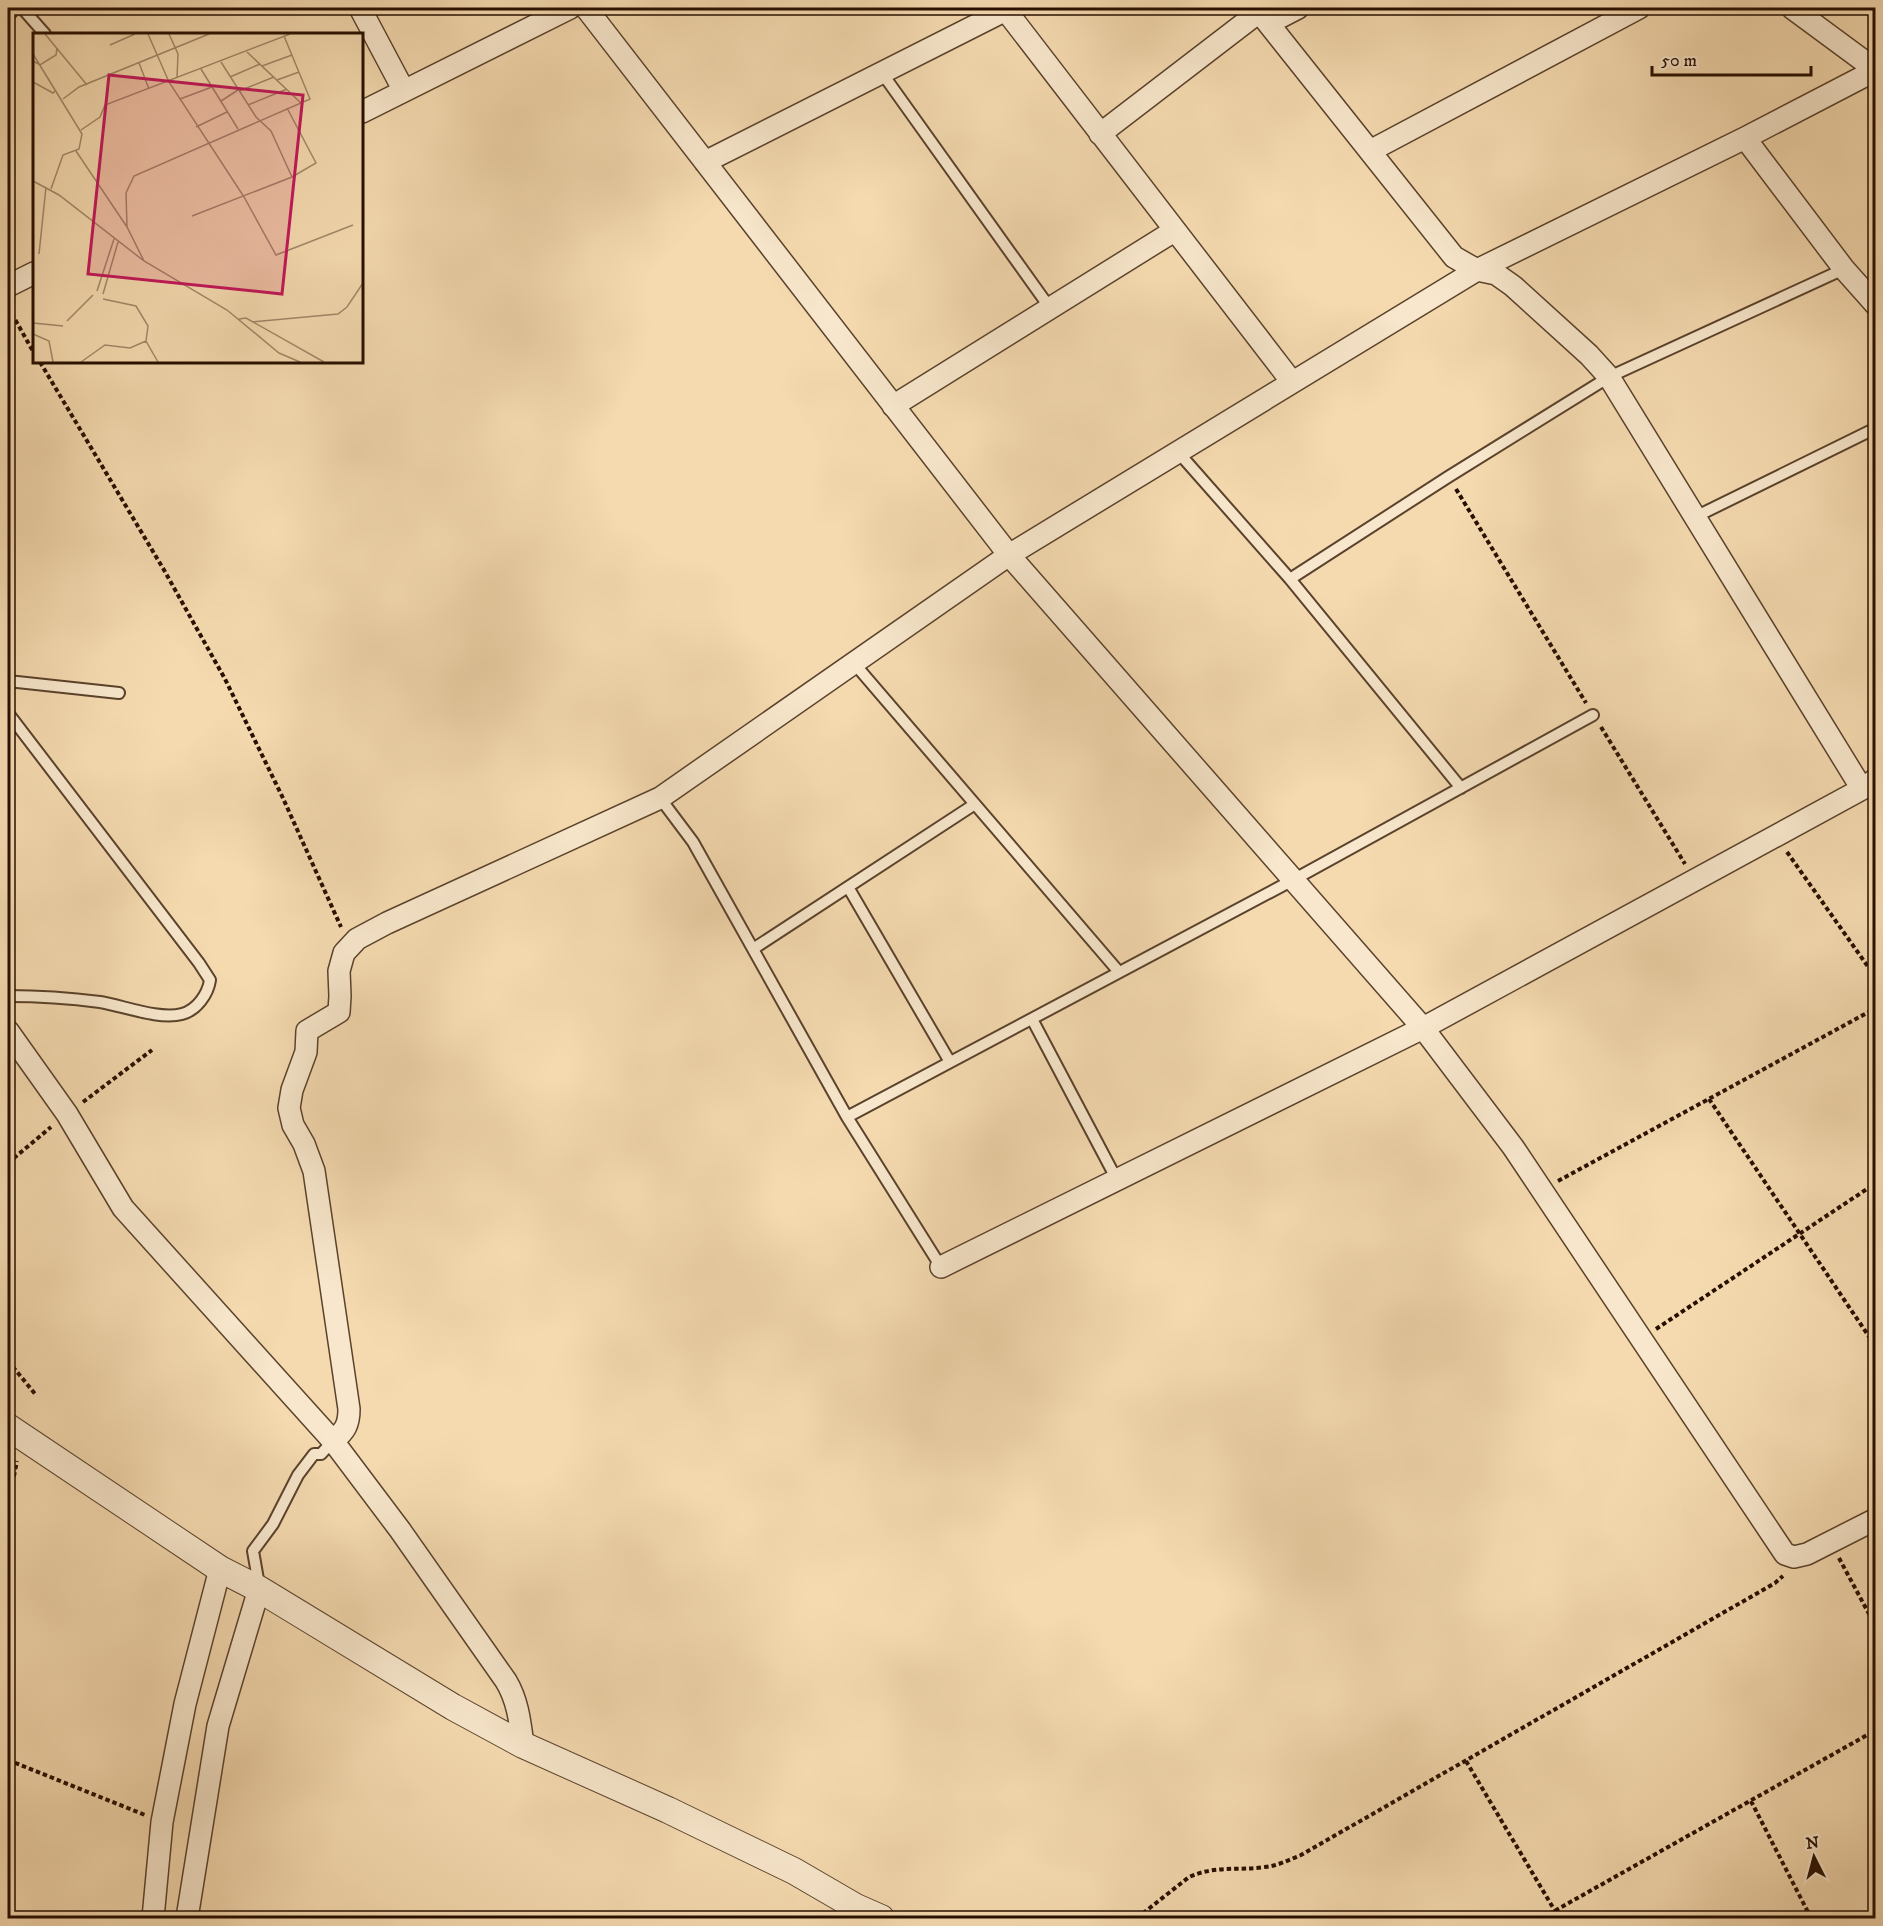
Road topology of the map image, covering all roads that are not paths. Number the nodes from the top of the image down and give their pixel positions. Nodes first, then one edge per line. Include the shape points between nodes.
1 (22, 8) edge
2 (360, 8) edge
3 (570, 8) edge
4 (586, 8) edge
5 (1298, 8) edge
6 (1639, 8) edge
7 (1792, 8) edge
8 (1005, 9) edge
9 (1261, 14) edge
10 (44, 33) edge
11 (882, 73) junction
12 (404, 91) junction
13 (363, 112) edge
14 (1100, 134) junction
15 (1745, 138) junction
16 (1370, 151) junction
17 (705, 162) junction
18 (1174, 231) junction
19 (1844, 269) junction
20 (1477, 270) junction
21 (33, 274) edge
22 (8, 286) edge
23 (1875, 305) edge
24 (1050, 308) junction
25 (1609, 377) junction
26 (1292, 382) junction
27 (893, 406) junction
28 (1875, 428) edge
29 (1178, 452) junction
30 (1695, 517) junction
31 (1009, 555) junction
32 (1290, 579) junction
33 (853, 662) junction
34 (8, 681) edge
35 (119, 693) dead end
36 (8, 713) edge
37 (1593, 715) road end
38 (1869, 784) edge
39 (1461, 788) junction
40 (660, 798) junction
41 (975, 804) junction
42 (1293, 880) junction
43 (848, 887) junction
44 (753, 949) junction
45 (1119, 972) junction
46 (8, 996) edge
47 (1032, 1019) junction
48 (1423, 1028) junction
49 (8, 1030) edge
50 (950, 1062) junction
51 (847, 1118) junction
52 (1117, 1180) junction
53 (941, 1267) joint
54 (15, 1432) edge
55 (333, 1441) junction
56 (1875, 1519) edge
57 (220, 1569) junction
58 (259, 1588) junction
59 (523, 1745) junction
60 (153, 1918) edge
61 (187, 1918) edge
62 (881, 1918) edge

1 - 10 lane
2 - 12 street
3 - 12 street
4 - 17 street
5 - 9 street
6 - 16 street
7 - 15 street via 1875,70
8 - 11 street
8 - 14 street
9 - 14 street
9 - 16 street
11 - 17 street
11 - 24 lane
12 - 13 street
14 - 18 street
15 - 19 street
15 - 20 street
16 - 20 street via 1454,257
17 - 27 street
18 - 24 street
18 - 26 street
19 - 23 street
19 - 25 lane
20 - 25 street via 1496,274 1513,286
20 - 26 street
21 - 22 street
24 - 27 street
25 - 30 street
25 - 32 lane
26 - 29 street
27 - 31 street
28 - 30 lane
29 - 31 street
29 - 32 lane
30 - 38 street
31 - 33 street
31 - 42 street
32 - 39 lane
33 - 40 street
33 - 41 lane
34 - 35 lane
36 - 46 lane via 210,980 198,1005 183,1014 162,1015 74,999
37 - 39 lane
38 - 48 street
39 - 42 lane
40 - 44 lane via 693,842
40 - 55 street via 387,923 357,939 341,962 339,1012 307,1031 306,1052 289,1108 314,1171 349,1409 349,1422
41 - 43 lane
41 - 45 lane
42 - 45 lane
42 - 48 street
43 - 44 lane
43 - 50 lane
44 - 51 lane
45 - 47 lane
47 - 50 lane
47 - 52 lane
48 - 52 street
48 - 56 street via 1513,1146 1785,1554 1801,1556
49 - 55 street via 67,1114 123,1208
50 - 51 lane
51 - 53 lane
52 - 53 street
54 - 57 street
55 - 58 lane via 321,1454 314,1454 304,1467 254,1551
55 - 59 street via 498,1666 514,1695
57 - 58 street
57 - 60 street via 185,1704 162,1822
58 - 59 street via 453,1707
58 - 61 street via 218,1726
59 - 62 street via 668,1810

